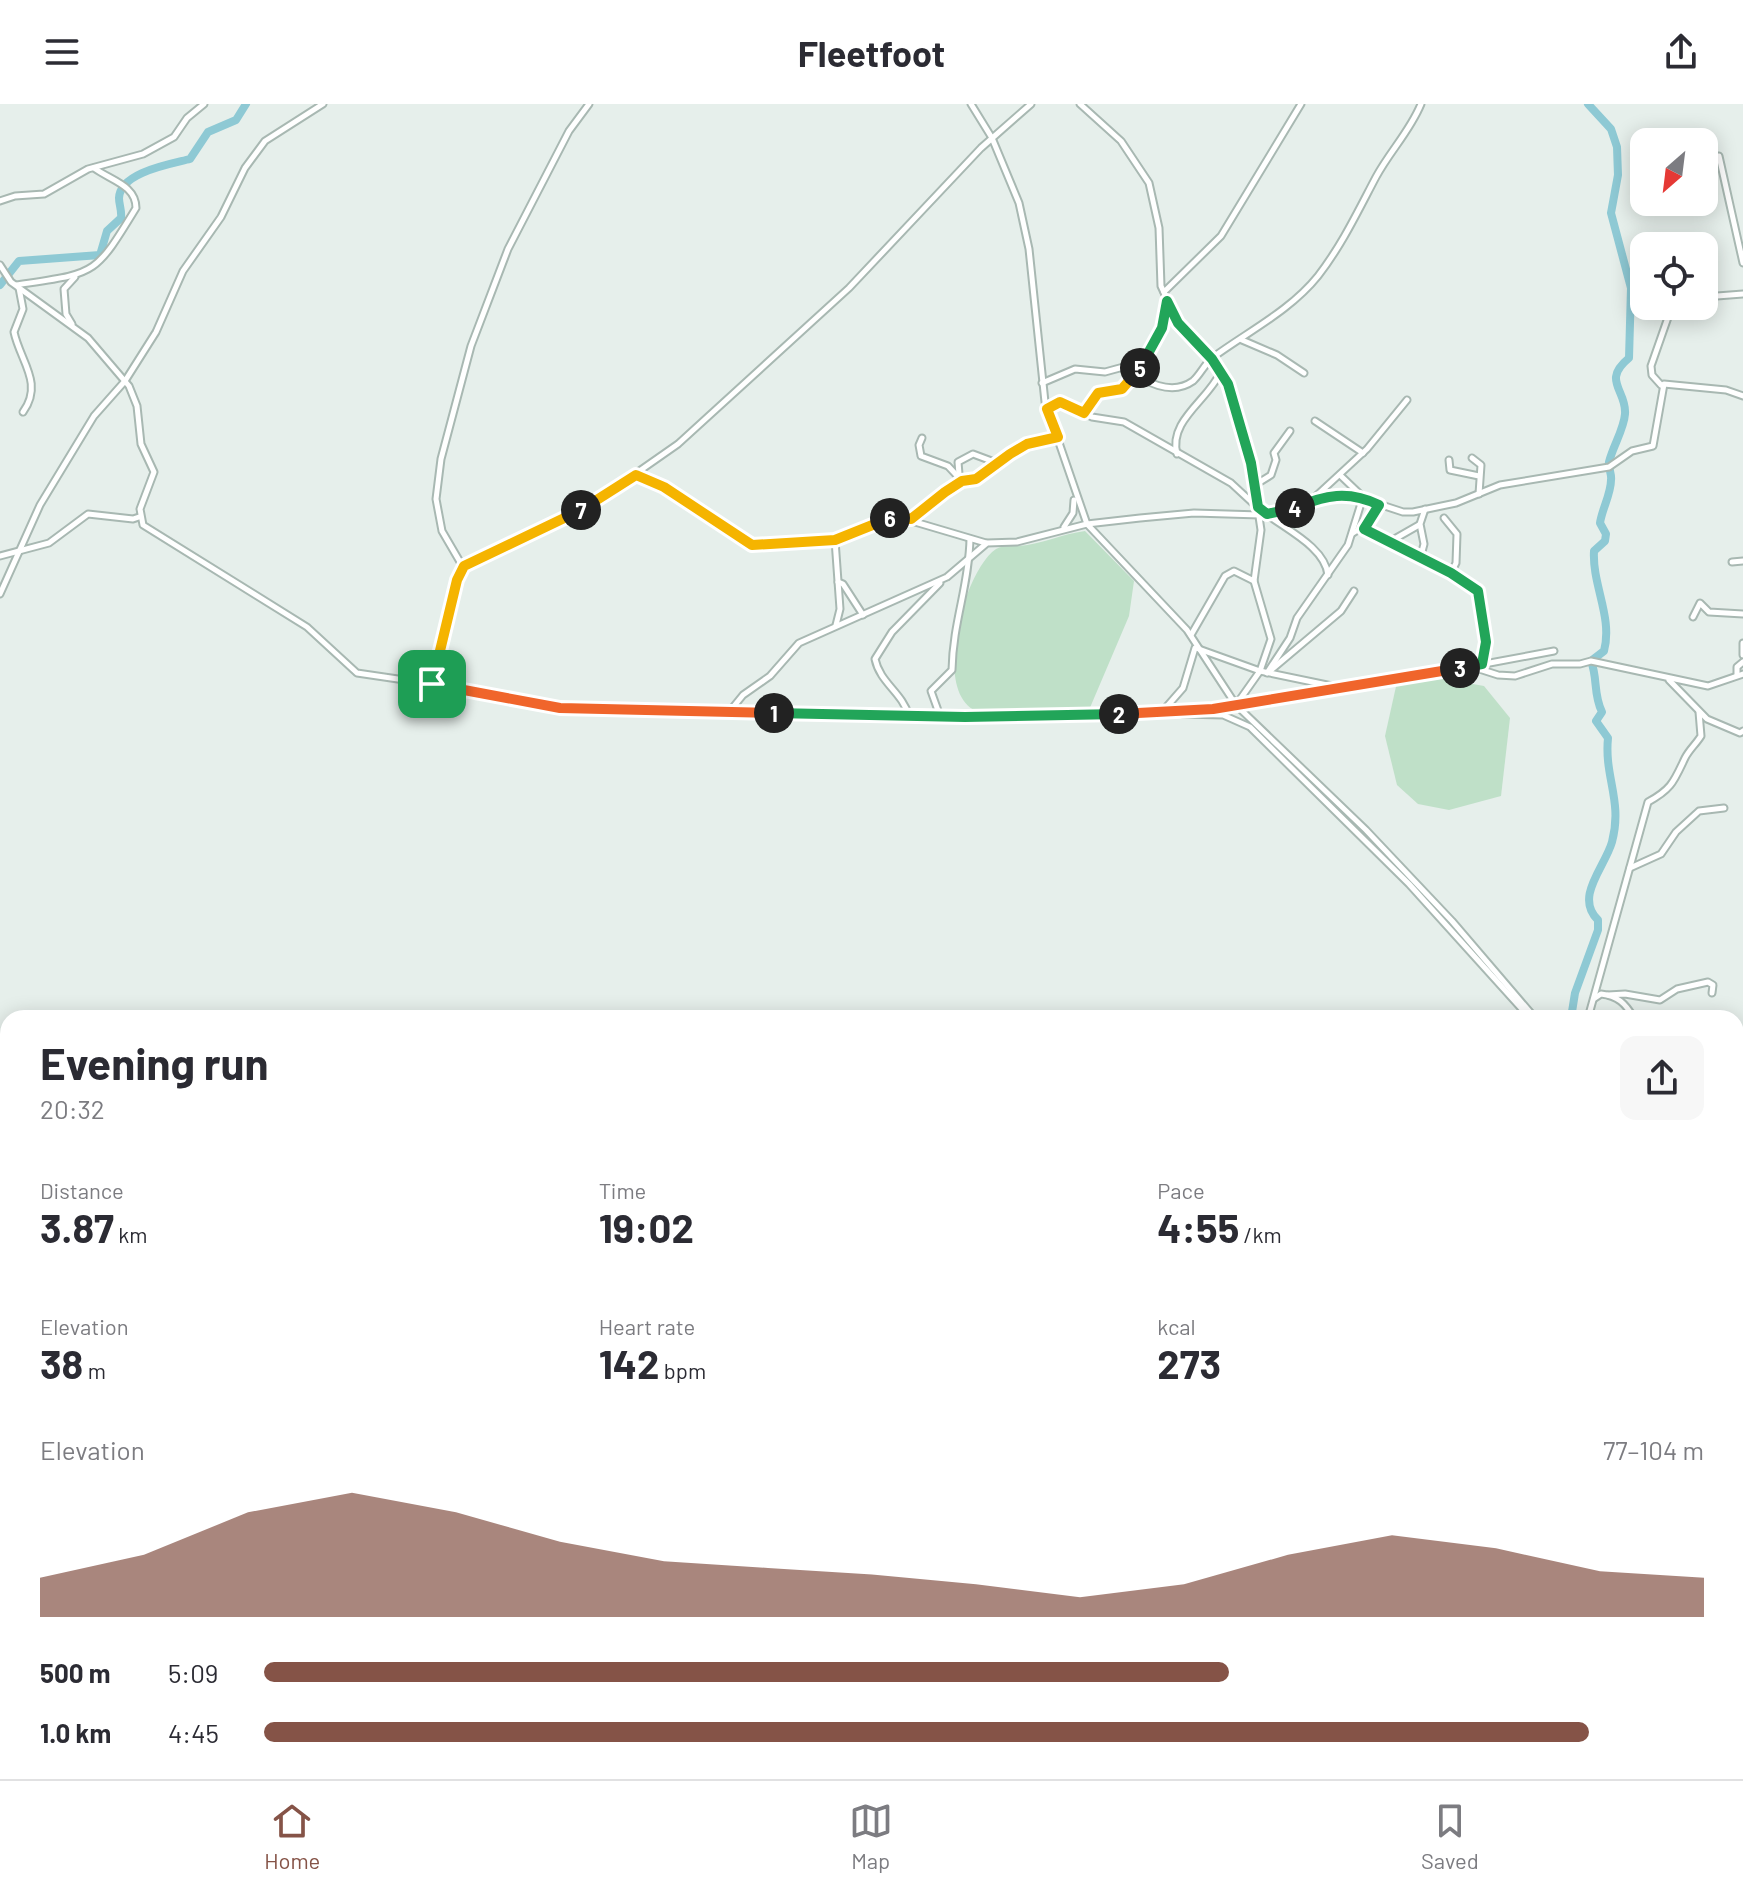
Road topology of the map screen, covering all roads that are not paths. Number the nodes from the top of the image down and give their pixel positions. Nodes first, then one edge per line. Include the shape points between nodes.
1 (204, 104) edge
2 (323, 104) edge
3 (589, 104) edge
4 (971, 104) edge
5 (1031, 104) edge
6 (1080, 104) edge
7 (1301, 104) edge
8 (1421, 104) edge
9 (992, 138) junction
10 (1719, 156) dead end
11 (94, 168) junction
12 (0, 201) edge
13 (1740, 237) edge
14 (1743, 263) edge
15 (0, 265) edge
16 (77, 276) junction
17 (15, 285) junction
18 (1164, 292) junction
19 (1743, 294) edge
20 (1718, 296) edge
21 (1167, 301) junction
22 (1667, 320) edge
23 (72, 325) junction
24 (1241, 340) junction
25 (1212, 359) junction
26 (1220, 373) junction
27 (1304, 373) dead end
28 (1137, 374) junction
29 (125, 381) junction
30 (1042, 383) junction
31 (1661, 385) junction
32 (1743, 396) edge
33 (1407, 400) dead end
34 (1047, 409) junction
35 (23, 412) dead end
36 (1084, 413) junction
37 (1315, 421) dead end
38 (1290, 431) dead end
39 (1058, 437) junction
40 (922, 438) dead end
41 (1363, 453) junction
42 (1177, 454) junction
43 (1472, 458) dead end
44 (1449, 460) dead end
45 (997, 463) junction
46 (636, 475) junction
47 (1340, 475) junction
48 (1479, 476) junction
49 (960, 478) junction
50 (1255, 485) junction
51 (1479, 494) junction
52 (1075, 495) junction
53 (1315, 497) junction
54 (1363, 497) junction
55 (1379, 505) junction
56 (1258, 507) junction
57 (1425, 509) junction
58 (1263, 514) junction
59 (139, 517) junction
60 (1444, 518) dead end
61 (911, 519) junction
62 (1087, 524) junction
63 (1420, 524) junction
64 (1364, 529) junction
65 (1060, 530) junction
66 (1353, 533) junction
67 (970, 539) junction
68 (835, 540) junction
69 (1391, 541) junction
70 (987, 543) junction
71 (17, 553) junction
72 (0, 556) edge
73 (970, 557) junction
74 (1420, 559) junction
75 (1743, 561) edge
76 (1732, 562) dead end
77 (463, 567) junction
78 (9, 569) junction
79 (1451, 573) junction
80 (1328, 575) junction
81 (947, 577) junction
82 (1254, 581) junction
83 (838, 582) junction
84 (1354, 591) dead end
85 (0, 594) edge
86 (1743, 614) edge
87 (863, 615) junction
88 (1693, 617) dead end
89 (836, 625) junction
90 (1191, 635) junction
91 (1743, 643) edge
92 (1195, 647) junction
93 (1554, 651) dead end
94 (1743, 655) edge
95 (1743, 662) edge
96 (1482, 664) junction
97 (1470, 666) junction
98 (1264, 672) junction
99 (1740, 674) edge
100 (1669, 679) junction
101 (432, 684) junction
102 (1341, 686) junction
103 (1236, 705) junction
104 (730, 711) junction
105 (1162, 712) junction
106 (1170, 712) junction
107 (1699, 712) junction
108 (909, 716) junction
109 (940, 716) junction
110 (1743, 731) edge
111 (1724, 808) dead end
112 (1629, 868) junction
113 (1712, 993) dead end
114 (1608, 995) junction
115 (1593, 999) junction
116 (1526, 1010) edge
117 (1526, 1010) edge
118 (1590, 1010) edge
119 (1628, 1010) edge

1 - 11 street via 169,140 143,154
2 - 29 street via 270,137 245,168
3 - 77 street via 569,131 508,249 471,346 441,459 436,499 442,531
4 - 9 street
5 - 9 street
6 - 18 street via 1121,141 1149,183
7 - 18 street via 1221,236
8 - 24 street via 1377,174 1359,215 1317,277
9 - 30 street via 1019,203 1029,249
9 - 46 street via 849,288 678,444
10 - 13 street
11 - 12 street via 44,194
11 - 16 street via 131,190 136,208 107,256
13 - 14 street
15 - 17 street
16 - 17 street
16 - 23 street via 64,289
17 - 23 street
17 - 35 street via 23,309 14,332 33,392
18 - 21 street
19 - 20 street
21 - 25 street via 1178,323
21 - 28 street via 1162,328
22 - 31 street via 1651,366
23 - 29 street
24 - 25 street
24 - 27 street
25 - 26 street
25 - 28 street via 1194,380 1172,389
26 - 42 street via 1181,423
26 - 50 street via 1228,384
28 - 30 street via 1127,366 1105,372 1075,369
28 - 36 street via 1122,389 1098,393
29 - 59 street via 135,395 141,444 154,472
29 - 71 street via 90,422
30 - 34 street
31 - 32 street
31 - 51 street via 1653,446 1632,451 1609,467 1500,485
33 - 41 street
34 - 36 street via 1060,402
34 - 39 street
36 - 42 street via 1118,419
37 - 41 street
38 - 50 street via 1274,453 1271,475
39 - 45 street via 1027,444
39 - 52 street
40 - 49 street via 921,456 948,466
41 - 47 street
42 - 56 street via 1231,483
43 - 48 street via 1481,465
44 - 48 street via 1450,470
45 - 49 street via 976,479
45 - 49 street via 973,454 958,462
46 - 68 street via 664,487 752,545
46 - 77 street via 595,502
47 - 53 street
47 - 54 street
48 - 51 street
49 - 61 street
50 - 56 street
51 - 57 street
52 - 62 street
52 - 65 street via 1073,513
53 - 54 street
53 - 58 street
54 - 55 street
54 - 66 street
55 - 57 street via 1403,512
55 - 64 street
56 - 58 street
57 - 63 street
58 - 62 street via 1194,513
58 - 80 street via 1305,541
58 - 82 street
59 - 71 street via 88,514 49,543
59 - 101 street via 147,529 307,627 351,670
60 - 79 street via 1457,534
61 - 67 street
61 - 68 street via 886,520
62 - 65 street
62 - 90 street
63 - 69 street
63 - 74 street
64 - 66 street
64 - 69 street
65 - 70 street via 1017,542
66 - 80 street
67 - 70 street
67 - 73 street
68 - 83 street
69 - 74 street
70 - 73 street
71 - 72 street
71 - 78 street
72 - 78 street
73 - 81 street
73 - 109 street via 954,629 952,670 931,691
74 - 79 street
75 - 76 street
77 - 101 street
78 - 85 street
79 - 96 street via 1480,595 1486,642
80 - 98 street
81 - 87 street
81 - 108 street via 892,632 875,659 878,674 898,692
82 - 90 street via 1234,571 1225,576
82 - 98 street via 1271,639
83 - 87 street
83 - 89 street
84 - 98 street via 1335,616
86 - 88 street via 1709,612 1700,603
87 - 89 street
89 - 104 street via 794,647
90 - 92 street
91 - 94 street
92 - 98 street
92 - 103 street
92 - 105 street via 1183,688
93 - 96 street
95 - 99 street via 1737,667
96 - 97 street
97 - 100 street via 1515,676 1552,664 1591,661
97 - 102 street
98 - 102 street
98 - 103 street
99 - 100 street via 1708,686
100 - 107 street
101 - 104 street via 549,707
102 - 103 street
103 - 106 street
103 - 116 street via 1398,864
104 - 108 street
105 - 106 street
105 - 109 street
106 - 117 street via 1223,715 1250,727 1409,884
107 - 110 street
107 - 112 street via 1701,736 1678,779 1648,802
108 - 109 street
111 - 112 street via 1699,811 1661,854
112 - 115 street
113 - 114 street via 1708,982 1677,989 1660,1000
114 - 115 street
114 - 119 street
115 - 118 street

